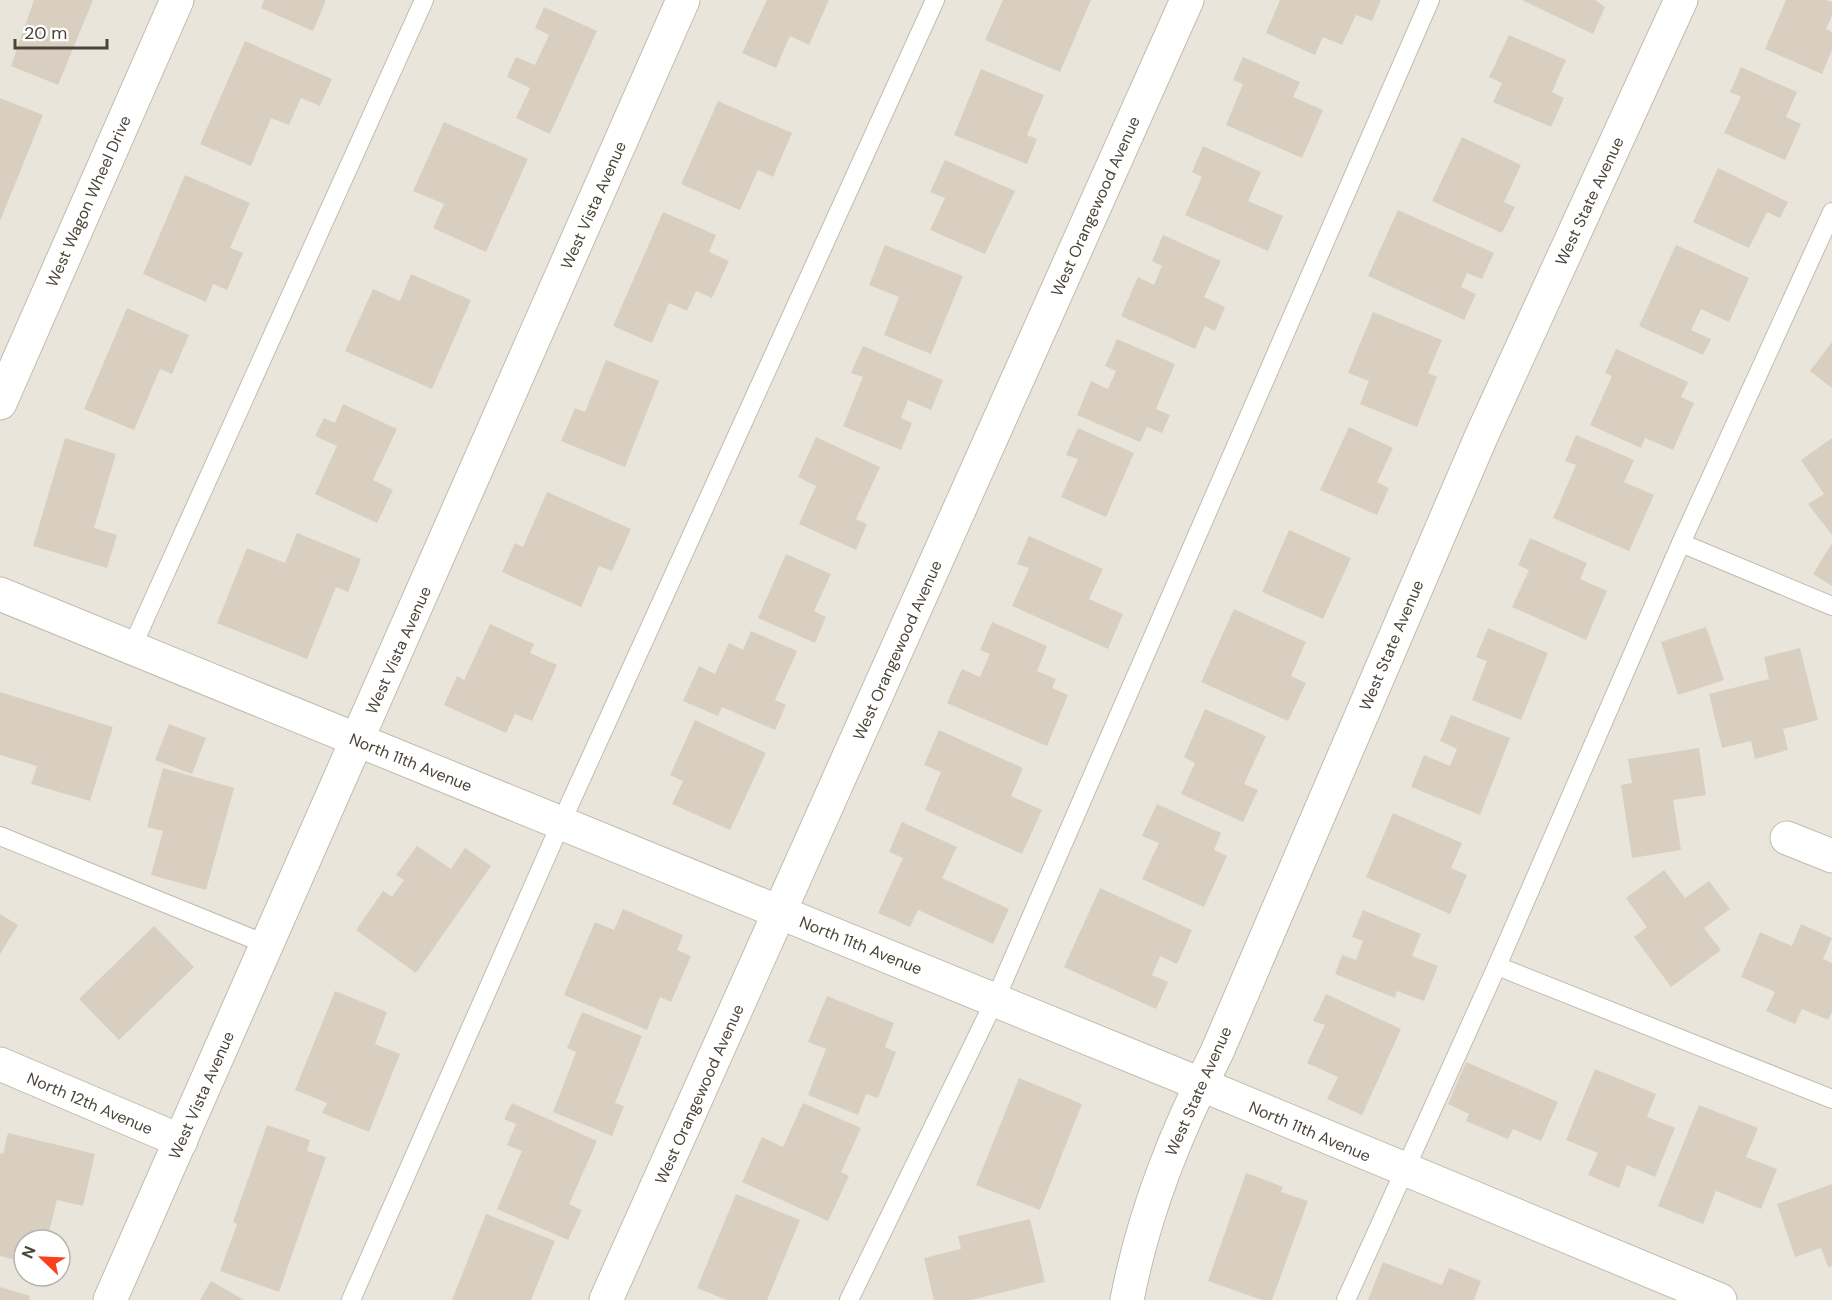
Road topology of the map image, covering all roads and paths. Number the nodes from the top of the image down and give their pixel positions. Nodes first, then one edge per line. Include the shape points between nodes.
1 (177, 0) edge
2 (424, 0) edge
3 (683, 0) edge
4 (935, 0) edge
5 (1187, 0) edge
6 (1430, 0) edge
7 (1681, 0) edge
8 (1832, 212) edge
9 (0, 403) edge
10 (1681, 543) junction
11 (0, 594) edge
12 (1832, 606) edge
13 (132, 647) junction
14 (358, 741) junction
15 (561, 824) junction
16 (0, 836) edge
17 (1788, 838) dead end
18 (1832, 856) edge
19 (781, 912) junction
20 (268, 945) junction
21 (1497, 966) junction
22 (995, 1000) junction
23 (0, 1064) edge
24 (1200, 1084) junction
25 (1832, 1099) edge
26 (181, 1141) junction
27 (1403, 1170) junction
28 (110, 1300) edge
29 (351, 1300) edge
30 (606, 1300) edge
31 (849, 1300) edge
32 (1127, 1300) edge
33 (1346, 1300) edge
34 (1720, 1300) edge

1 - 9 street, West Wagon Wheel Drive
2 - 13 lane
3 - 14 street, West Vista Avenue
4 - 15 lane
5 - 19 street, West Orangewood Avenue
6 - 22 lane
7 - 24 street, West State Avenue via 1481,437
8 - 10 lane
10 - 12 lane
10 - 21 lane
11 - 13 street, North 11th Avenue
13 - 14 street, North 11th Avenue
14 - 15 street, North 11th Avenue
14 - 20 street, West Vista Avenue
15 - 19 street, North 11th Avenue
15 - 29 lane
16 - 20 lane
17 - 18 street
19 - 22 street, North 11th Avenue
19 - 30 street, West Orangewood Avenue
20 - 26 street, West Vista Avenue
21 - 25 lane
21 - 27 lane
22 - 24 street, North 11th Avenue
22 - 31 lane
23 - 26 street, North 12th Avenue
24 - 27 street, North 11th Avenue
24 - 32 street, West State Avenue via 1155,1190
26 - 28 street, West Vista Avenue
27 - 33 lane
27 - 34 street, North 11th Avenue

